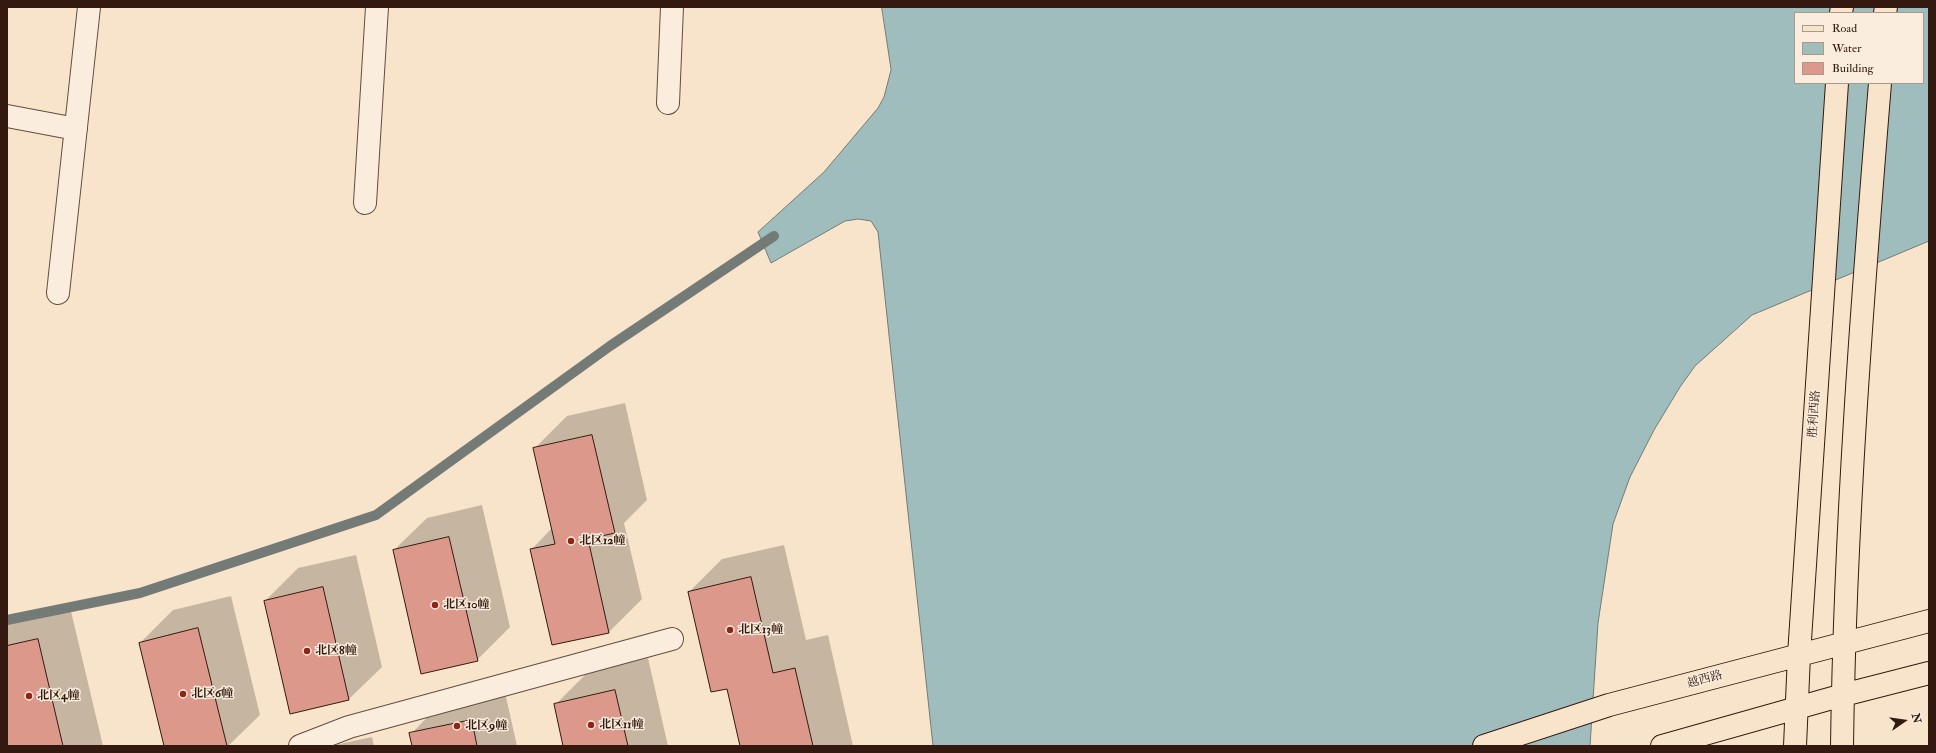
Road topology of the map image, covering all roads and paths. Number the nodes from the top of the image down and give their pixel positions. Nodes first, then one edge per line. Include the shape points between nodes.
1 (89, 7) edge
2 (377, 7) edge
3 (672, 7) edge
4 (1837, 84) edge
5 (1880, 84) edge
6 (668, 103) dead end
7 (7, 116) edge
8 (76, 129) junction
9 (365, 203) dead end
10 (58, 293) dead end
11 (1929, 621) edge
12 (672, 639) dead end
13 (1845, 642) junction
14 (1799, 655) junction
15 (1929, 673) edge
16 (1843, 695) junction
17 (1797, 708) junction
18 (300, 746) edge
19 (1484, 746) edge
20 (1662, 746) edge
21 (1795, 746) edge
22 (1842, 746) edge

1 - 8 street
2 - 9 street
3 - 6 street
4 - 14 main road, 胜利西路
5 - 13 main road via 1861,314
7 - 8 street
8 - 10 street
11 - 13 main road, 越西路
12 - 18 street via 349,727
13 - 14 main road, 越西路
13 - 16 main road
14 - 17 main road, 胜利西路
14 - 19 main road, 越西路 via 1609,705
15 - 16 main road
16 - 17 main road
16 - 22 main road
17 - 20 main road
17 - 21 main road, 胜利西路

